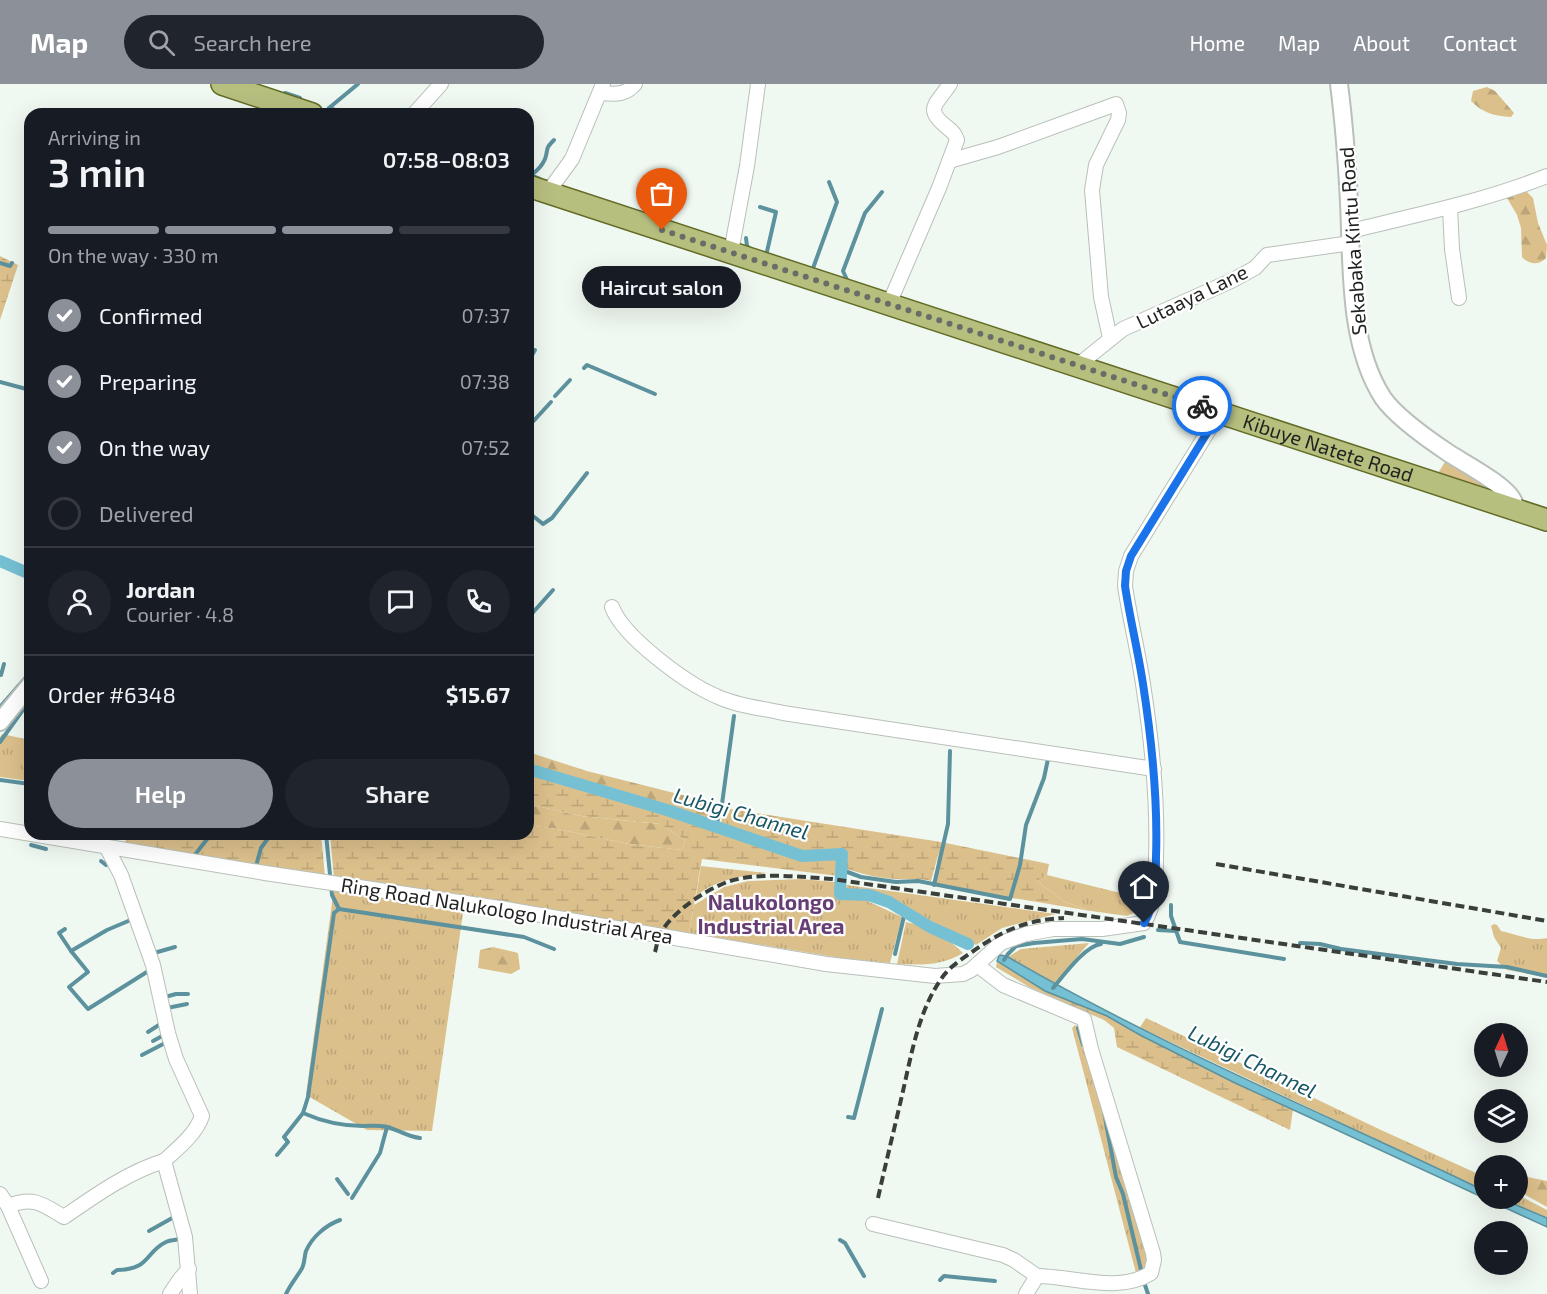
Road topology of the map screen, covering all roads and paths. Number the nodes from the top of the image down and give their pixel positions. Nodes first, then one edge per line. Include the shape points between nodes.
1 (222, 84) edge
2 (441, 84) edge
3 (635, 84) edge
4 (758, 84) edge
5 (950, 84) edge
6 (1339, 84) edge
7 (602, 89) edge
8 (294, 108) edge
9 (419, 108) edge
10 (949, 161) junction
11 (1547, 176) edge
12 (534, 188) edge
13 (548, 192) junction
14 (1450, 208) junction
15 (1351, 237) junction
16 (730, 252) junction
17 (1459, 298) dead end
18 (890, 304) junction
19 (1110, 338) junction
20 (1077, 366) junction
21 (1220, 412) junction
22 (1510, 507) junction
23 (1547, 520) edge
24 (612, 607) dead end
25 (24, 693) edge
26 (0, 722) edge
27 (1154, 769) junction
28 (0, 829) edge
29 (24, 833) edge
30 (62, 840) edge
31 (107, 848) junction
32 (977, 965) junction
33 (164, 1161) junction
34 (0, 1194) edge
35 (8, 1206) junction
36 (873, 1224) dead end
37 (189, 1269) junction
38 (1037, 1276) junction
39 (40, 1281) dead end
40 (170, 1294) edge
41 (190, 1294) edge
42 (1026, 1294) edge

1 - 8 main road
2 - 9 street
3 - 7 street via 623,93
4 - 16 street
5 - 10 street via 933,113 956,136
6 - 15 street, Sekabaka Kintu Road
7 - 13 street via 572,159
10 - 18 street
10 - 19 street via 1116,104 1119,116 1096,165 1092,190 1101,297
11 - 14 street, Lutaaya Lane
12 - 13 main road, Kibuye Natete Road
13 - 16 main road, Kibuye Natete Road
14 - 15 street, Lutaaya Lane
14 - 17 street
15 - 19 street, Lutaaya Lane via 1267,255 1255,268 1231,281
15 - 22 street, Sekabaka Kintu Road via 1358,329 1373,381 1385,401 1422,434 1512,497
16 - 18 main road, Kibuye Natete Road
18 - 20 main road, Kibuye Natete Road
19 - 20 street, Lutaaya Lane
20 - 21 main road, Kibuye Natete Road
21 - 22 main road, Kibuye Natete Road
21 - 27 street, Ring Road Nalukologo Industrial Area via 1131,556 1126,571
22 - 23 main road, Kibuye Natete Road
24 - 27 street via 623,628 652,653 697,685 732,702
25 - 26 street
27 - 32 street, Ring Road Nalukologo Industrial Area via 1156,871 1152,907 1144,923 1026,934 1001,943
28 - 29 street, Ring Road Nalukologo Industrial Area
30 - 31 street, Ring Road Nalukologo Industrial Area
31 - 32 street, Ring Road Nalukologo Industrial Area via 549,916 826,964 935,976 963,974
31 - 33 street via 121,875 153,966 176,1059 202,1116
32 - 38 street via 1003,985 1084,1019 1153,1253 1151,1274 1136,1281 1095,1282
33 - 35 street via 117,1182 64,1216 34,1201
33 - 37 street via 184,1231
34 - 35 street
35 - 39 street
36 - 38 street via 1003,1256
37 - 40 street
37 - 41 street
38 - 42 street

